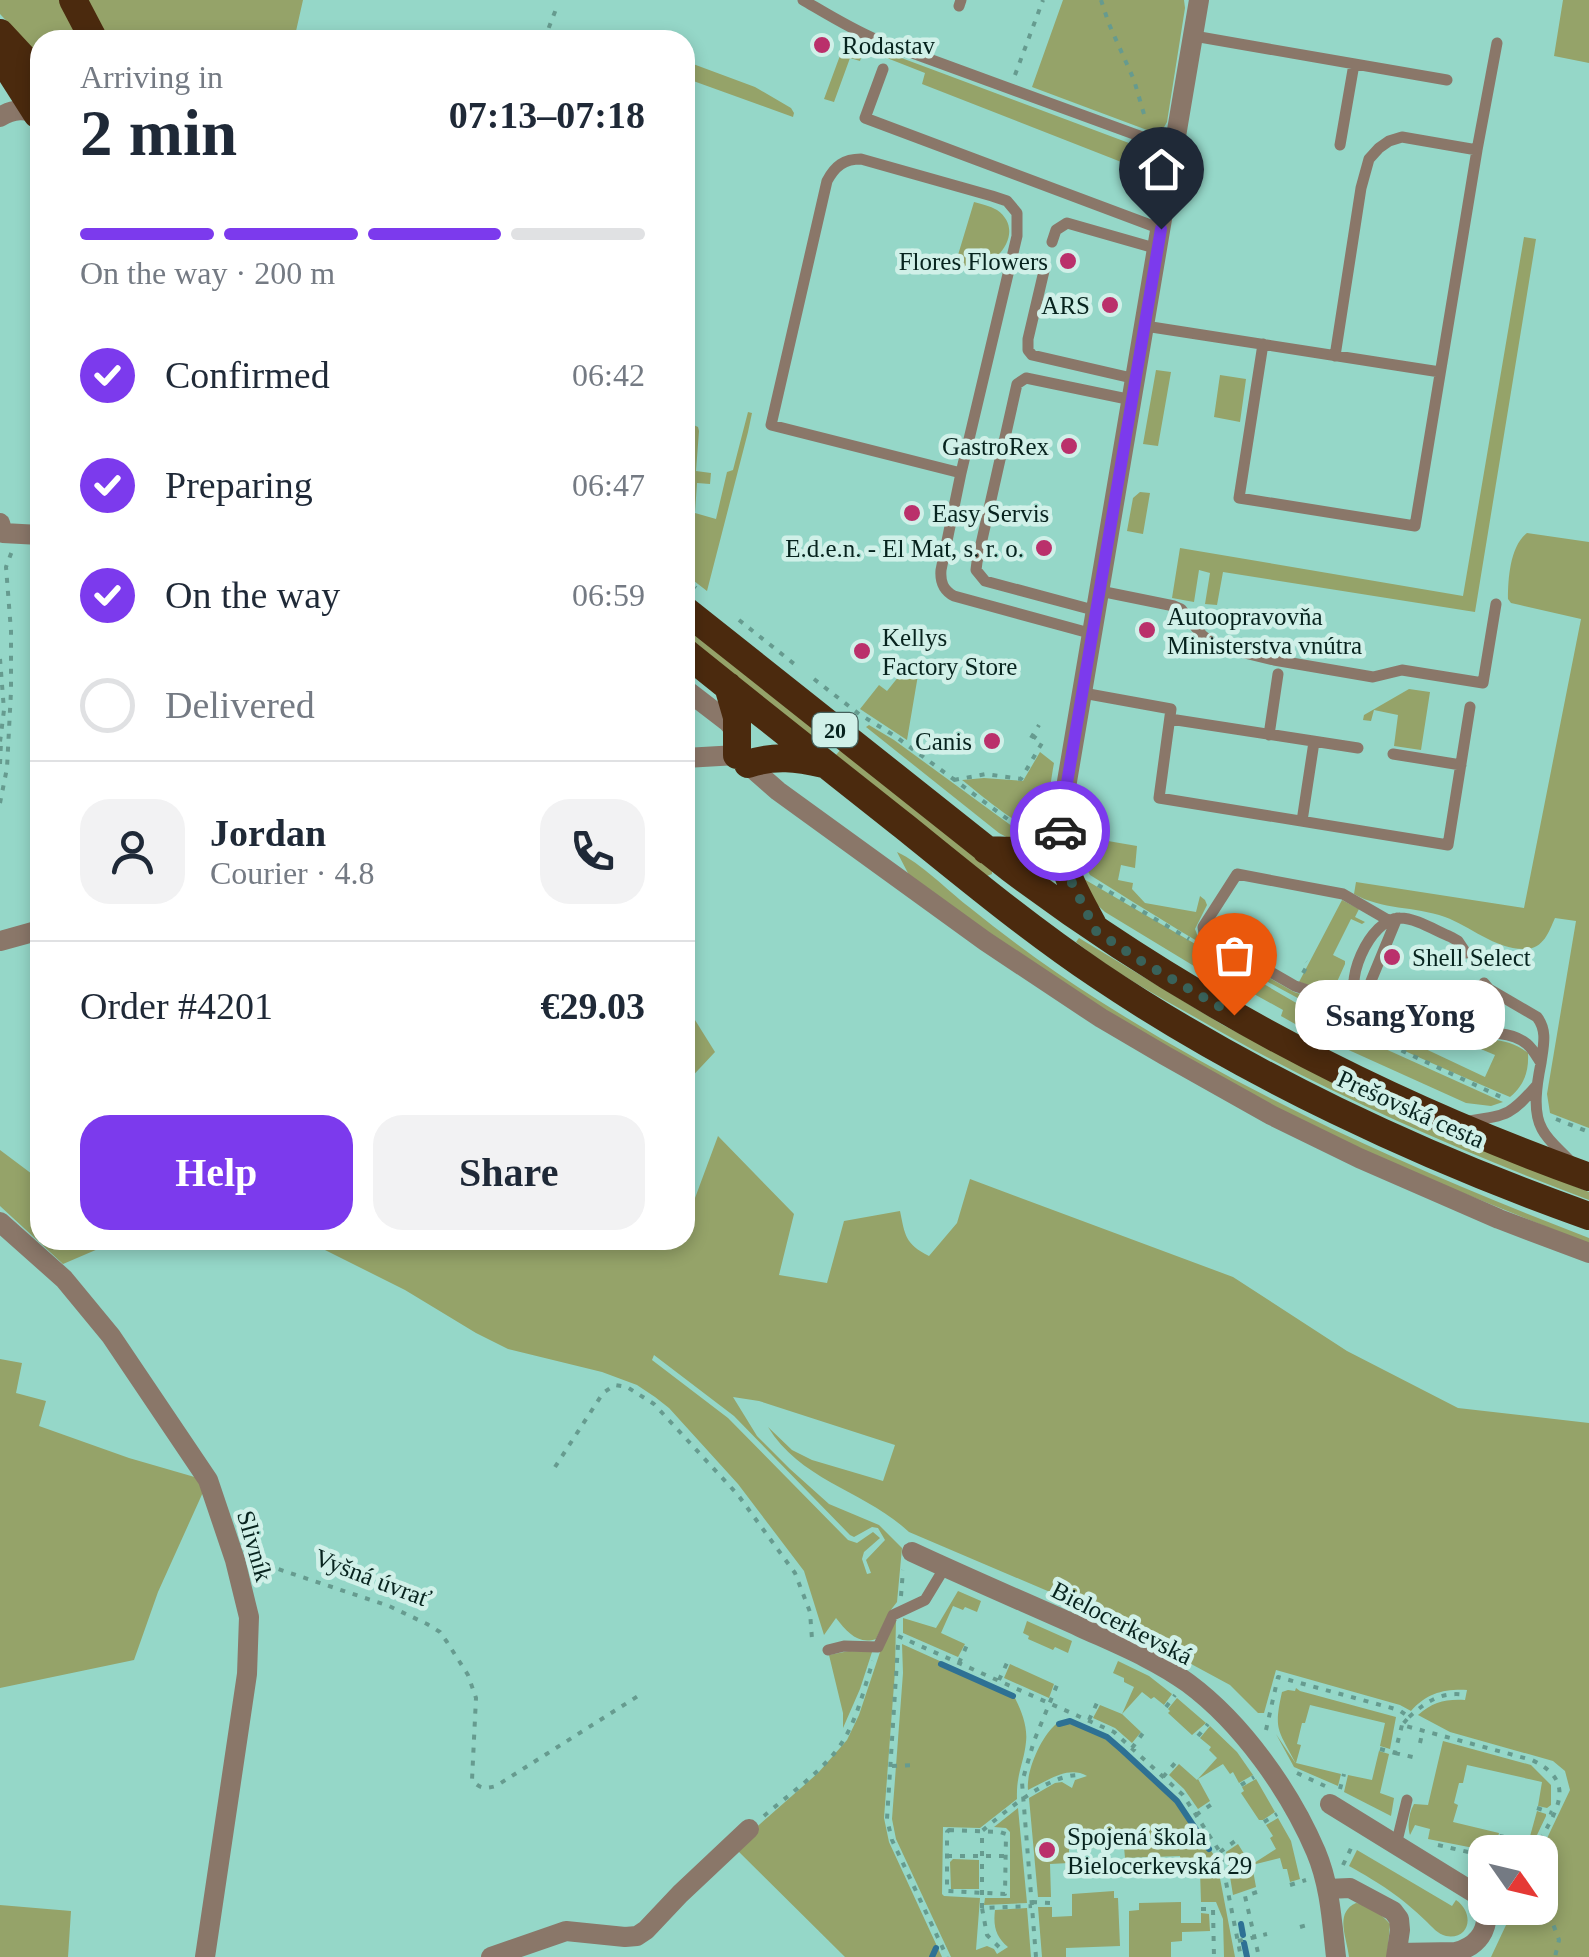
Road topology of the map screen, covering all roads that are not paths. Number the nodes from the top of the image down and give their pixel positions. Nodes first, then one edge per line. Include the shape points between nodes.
1 (73, 0) edge
2 (803, 0) edge
3 (1199, 0) edge
4 (89, 30) edge
5 (0, 34) edge
6 (1194, 36) junction
7 (1497, 43) dead end
8 (0, 56) edge
9 (1354, 64) junction
10 (30, 66) edge
11 (883, 70) dead end
12 (1447, 80) dead end
13 (30, 103) edge
14 (30, 114) edge
15 (0, 117) edge
16 (1340, 146) dead end
17 (1175, 149) junction
18 (1476, 150) junction
19 (1160, 239) junction
20 (1052, 242) dead end
21 (1044, 272) dead end
22 (1145, 326) junction
23 (1262, 344) junction
24 (1336, 356) junction
25 (1440, 372) junction
26 (1134, 390) junction
27 (961, 473) junction
28 (2, 528) edge
29 (30, 533) edge
30 (984, 581) junction
31 (1098, 601) junction
32 (979, 604) junction
33 (1496, 604) dead end
34 (695, 618) edge
35 (1093, 634) junction
36 (695, 660) edge
37 (1278, 674) dead end
38 (728, 686) junction
39 (1083, 693) junction
40 (695, 697) edge
41 (1470, 707) dead end
42 (1170, 719) junction
43 (1269, 735) junction
44 (1314, 742) junction
45 (1358, 748) dead end
46 (741, 751) junction
47 (1393, 754) dead end
48 (695, 757) edge
49 (825, 764) junction
50 (1461, 765) junction
51 (1061, 818) junction
52 (1302, 821) junction
53 (986, 850) junction
54 (1393, 919) junction
55 (1096, 931) junction
56 (30, 933) edge
57 (2, 940) edge
58 (1466, 953) dead end
59 (1484, 982) dead end
60 (1352, 984) junction
61 (1388, 1000) dead end
62 (1419, 1015) dead end
63 (1465, 1035) junction
64 (1541, 1063) junction
65 (1537, 1085) junction
66 (1454, 1124) junction
67 (1586, 1176) edge
68 (1589, 1216) edge
69 (0, 1222) edge
70 (30, 1249) edge
71 (31, 1250) edge
72 (1589, 1253) edge
73 (912, 1552) dead end
74 (945, 1568) junction
75 (828, 1650) road end
76 (1407, 1800) dead end
77 (1330, 1804) dead end
78 (749, 1829) road end
79 (1398, 1837) junction
80 (1468, 1888) edge
81 (1327, 1889) junction
82 (1486, 1925) edge
83 (1396, 1955) edge
84 (205, 1957) edge
85 (492, 1957) edge
86 (1336, 1957) edge

1 - 4 highway
2 - 17 lane via 855,30
3 - 6 street
5 - 10 highway
6 - 9 lane
6 - 17 street
7 - 18 lane
8 - 13 highway
9 - 12 lane
9 - 16 lane
11 - 19 lane via 864,118
14 - 15 street via 14,110
17 - 19 street
18 - 24 lane via 1402,137 1369,160
18 - 25 lane
19 - 20 lane via 1067,222
19 - 22 street
21 - 26 lane via 1028,350
22 - 23 lane
22 - 26 street
23 - 24 lane
23 - 25 lane via 1239,498 1415,526
24 - 25 lane
26 - 30 lane via 1026,378 1017,384 977,562
26 - 31 street
27 - 27 lane via 1018,213 1008,201 849,159 827,181 771,425
27 - 32 lane via 941,582 950,594
28 - 29 street
30 - 31 lane
30 - 32 lane
31 - 33 lane via 1174,606 1212,643 1274,660 1373,677 1402,670 1482,682
31 - 35 street
32 - 35 lane
34 - 53 highway, Prešovská cesta / 20
35 - 39 street
36 - 38 highway, Prešovská cesta / 20
37 - 43 lane
38 - 46 highway
38 - 49 highway, Prešovská cesta / 20
39 - 42 lane via 1171,709
39 - 51 street
40 - 46 street via 728,722
41 - 50 lane
42 - 43 lane
42 - 52 lane via 1159,798
43 - 44 lane
44 - 45 lane
44 - 52 lane
46 - 48 street
46 - 49 highway
46 - 72 street via 778,791 998,951 1164,1055 1359,1158
47 - 50 lane
49 - 68 highway, Prešovská cesta / 20 via 1026,924 1167,1018 1377,1128
50 - 52 lane via 1448,845
51 - 53 highway via 1036,848
51 - 55 highway via 1064,867
53 - 55 highway, Prešovská cesta / 20
54 - 58 lane via 1450,937
54 - 60 lane via 1374,931
54 - 60 lane via 1343,894 1237,874 1204,927 1206,935 1296,986 1329,997
54 - 61 lane via 1371,981 1375,993
55 - 66 highway, Prešovská cesta / 20 via 1272,1036
56 - 57 street
59 - 64 lane via 1542,1024
60 - 63 lane via 1364,1010 1427,1040
62 - 63 lane
63 - 64 lane via 1515,1038
64 - 65 lane
65 - 66 lane via 1506,1114
65 - 67 lane via 1541,1128
66 - 67 highway, Prešovská cesta / 20
69 - 70 street, Slivník
71 - 84 street, Slivník via 111,1336 208,1480 235,1560 248,1617 247,1674
73 - 74 street, Bielocerkevská
74 - 75 lane via 924,1600 893,1615 878,1647
74 - 81 street, Bielocerkevská via 1140,1654 1189,1684 1262,1758 1317,1853
76 - 79 lane
77 - 79 street
78 - 85 street via 637,1936 566,1931
79 - 80 street
81 - 83 street via 1350,1888 1393,1911 1400,1930
81 - 86 street, Bielocerkevská
82 - 83 street via 1474,1945 1456,1952

